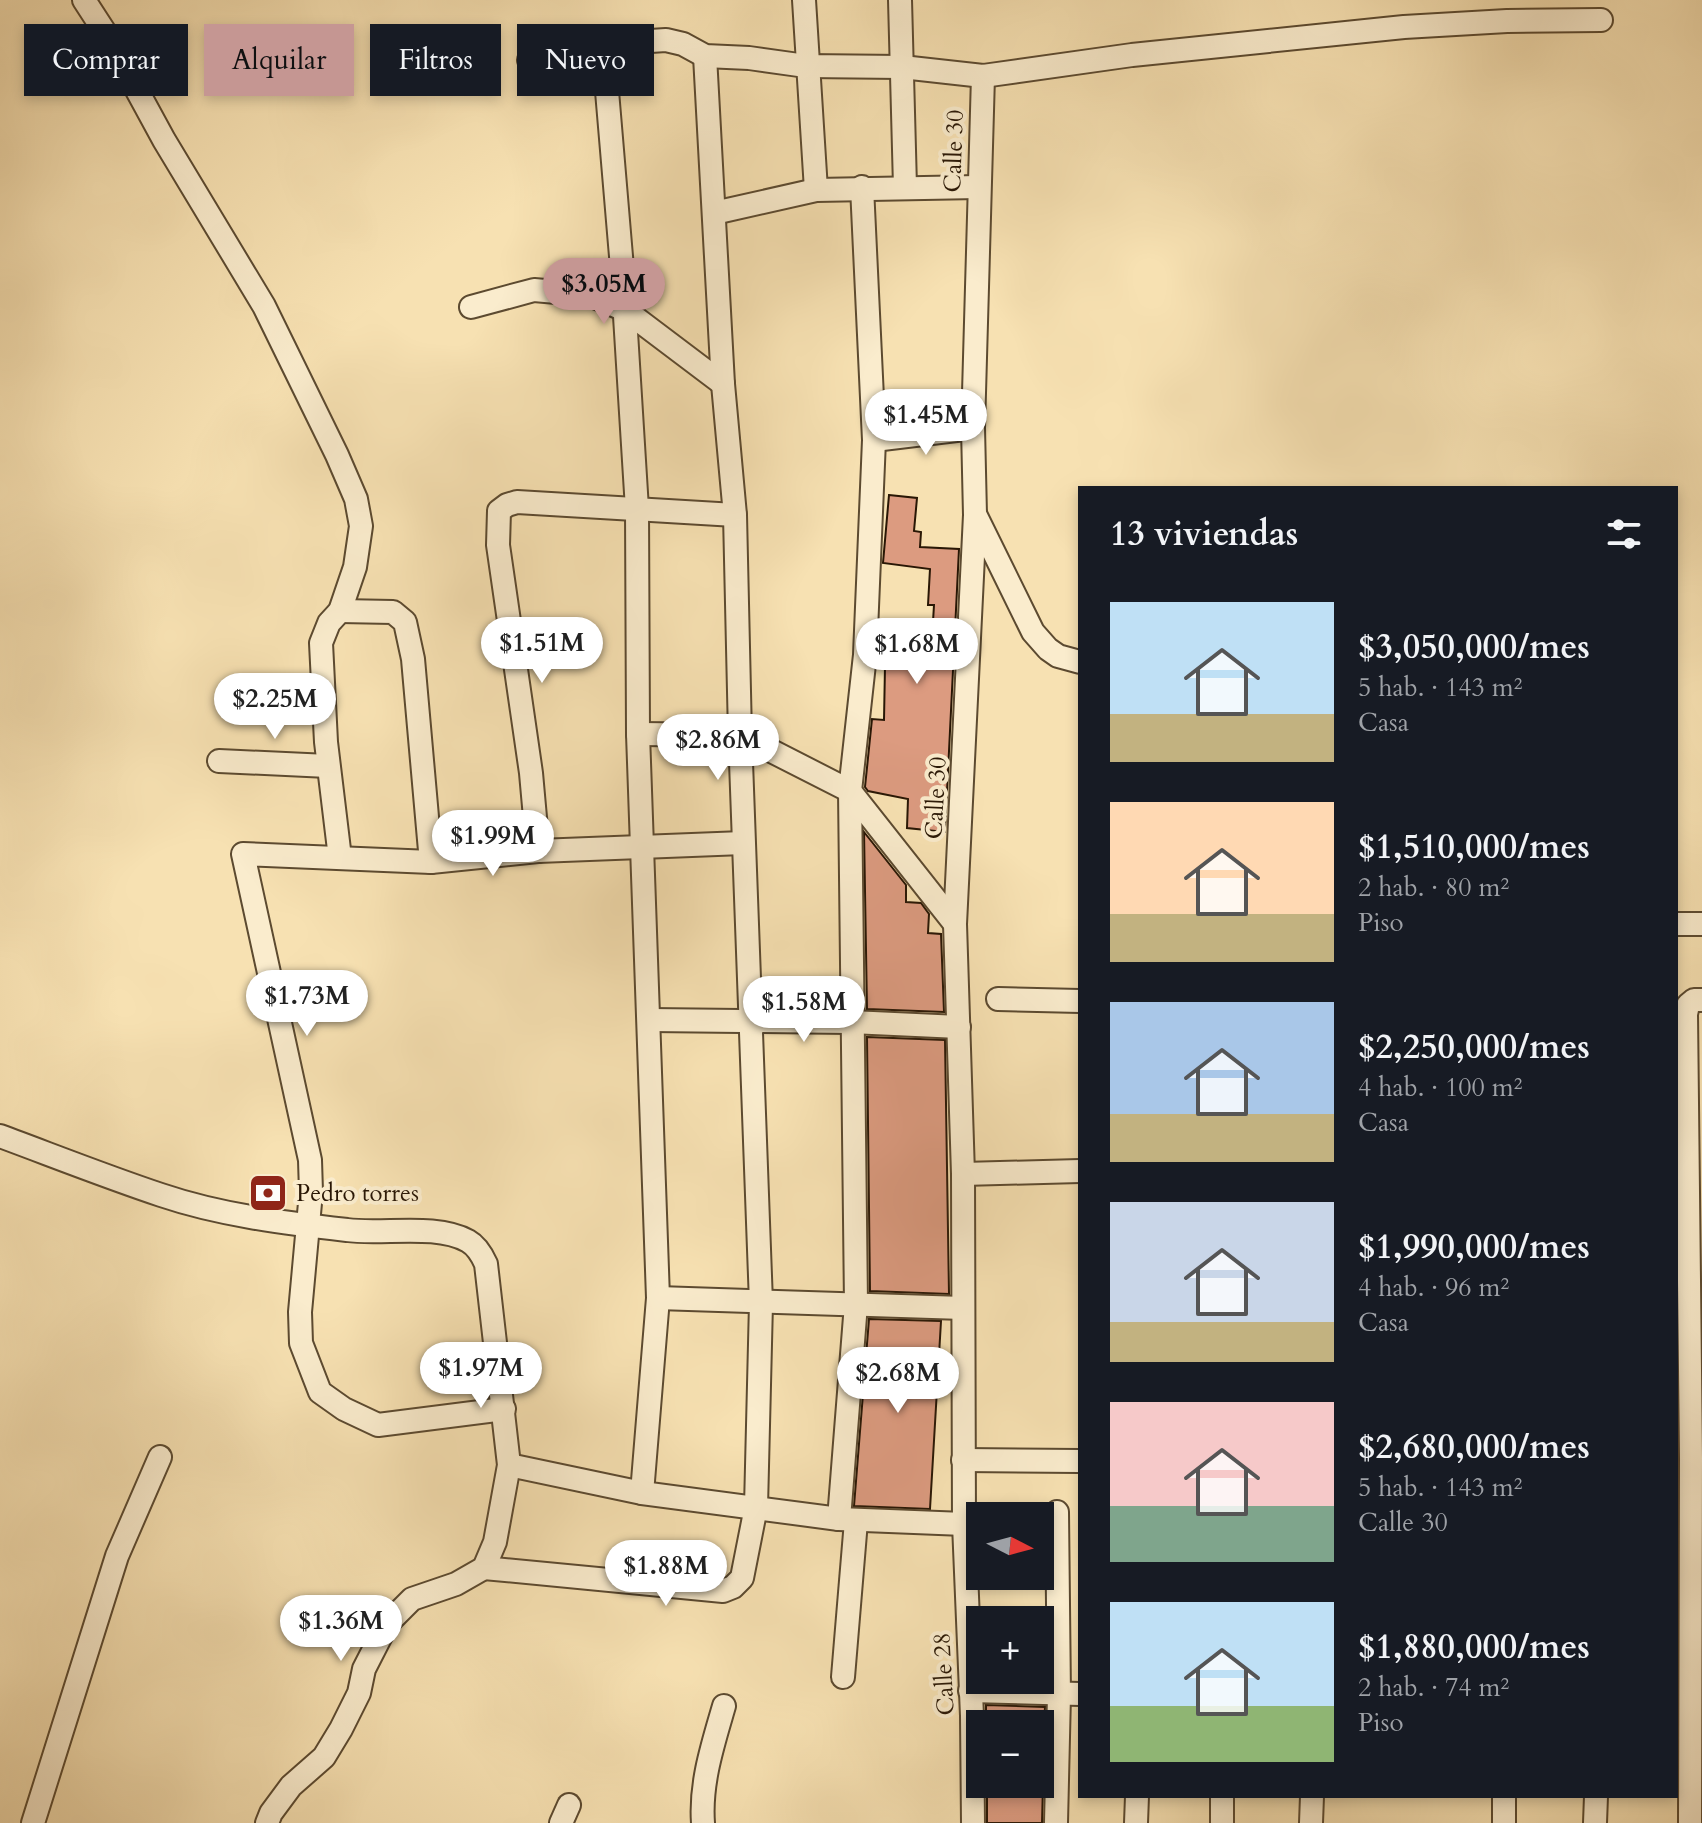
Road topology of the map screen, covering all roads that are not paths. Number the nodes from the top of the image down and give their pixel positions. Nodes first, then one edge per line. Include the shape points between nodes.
1 (84, 0) edge
2 (804, 0) edge
3 (900, 0) edge
4 (1601, 20) dead end
5 (654, 41) edge
6 (705, 56) junction
7 (806, 66) junction
8 (902, 67) junction
9 (983, 76) junction
10 (607, 96) edge
11 (862, 187) junction
12 (905, 187) junction
13 (978, 187) junction
14 (816, 190) junction
15 (714, 213) junction
16 (471, 307) dead end
17 (625, 310) junction
18 (723, 384) junction
19 (973, 428) junction
20 (874, 440) junction
21 (637, 509) junction
22 (735, 515) junction
23 (975, 515) junction
24 (340, 611) junction
25 (1078, 661) edge
26 (638, 734) junction
27 (740, 735) junction
28 (219, 761) dead end
29 (328, 766) junction
30 (850, 791) junction
31 (743, 843) junction
32 (641, 846) junction
33 (538, 851) junction
34 (340, 858) junction
35 (431, 862) junction
36 (955, 924) junction
37 (1678, 924) edge
38 (1702, 924) edge
39 (998, 999) dead end
40 (1702, 1000) edge
41 (1078, 1001) edge
42 (650, 1020) junction
43 (751, 1020) junction
44 (851, 1022) junction
45 (959, 1027) junction
46 (0, 1136) edge
47 (1078, 1171) edge
48 (963, 1174) junction
49 (1695, 1175) edge
50 (308, 1225) junction
51 (658, 1298) junction
52 (761, 1303) junction
53 (856, 1304) junction
54 (963, 1308) junction
55 (504, 1409) junction
56 (160, 1457) dead end
57 (1690, 1459) edge
58 (963, 1460) junction
59 (1078, 1461) edge
60 (509, 1465) junction
61 (642, 1493) junction
62 (756, 1507) junction
63 (1057, 1512) dead end
64 (847, 1520) junction
65 (964, 1524) junction
66 (484, 1568) junction
67 (967, 1606) edge
68 (843, 1677) dead end
69 (1689, 1693) edge
70 (970, 1694) edge
71 (1069, 1694) edge
72 (724, 1706) dead end
73 (1137, 1798) edge
74 (1222, 1798) edge
75 (1312, 1798) edge
76 (1504, 1798) edge
77 (1596, 1798) edge
78 (33, 1823) edge
79 (267, 1823) edge
80 (703, 1823) edge
81 (973, 1823) edge
82 (1056, 1823) edge
83 (1136, 1823) edge
84 (1222, 1823) edge
85 (1311, 1823) edge
86 (1504, 1823) edge
87 (1595, 1823) edge
88 (1690, 1823) edge

1 - 24 street via 264,306 356,499 361,526 355,567
2 - 7 street
3 - 8 street
4 - 9 street via 1404,27
5 - 6 street via 683,44
6 - 7 street
6 - 15 street
7 - 8 street
7 - 14 street
8 - 9 street
8 - 12 street
9 - 13 street, Calle 30
10 - 17 street
11 - 12 street
11 - 14 street
11 - 20 street
12 - 13 street
13 - 19 street, Calle 30
14 - 15 street
15 - 18 street
16 - 17 street via 534,290 590,295
17 - 18 street
17 - 21 street
18 - 22 street
19 - 20 street
19 - 23 street, Calle 30
20 - 30 street via 865,655
21 - 22 street
21 - 26 street
21 - 33 street via 517,502 499,511 498,545
22 - 27 street
23 - 25 street via 1040,641 1058,656
23 - 36 street, Calle 30
24 - 29 street via 321,643
24 - 35 street via 393,612 405,622 415,673
26 - 27 street
26 - 32 street
27 - 30 street
27 - 31 street
28 - 29 street
29 - 34 street
30 - 36 street
30 - 44 street
31 - 32 street
31 - 43 street
32 - 33 street
32 - 42 street
33 - 35 street
34 - 35 street
34 - 50 street via 243,854 310,1160
36 - 45 street, Calle 30
37 - 38 street
39 - 41 street
40 - 49 street via 1688,1005 1686,1014
42 - 43 street
42 - 51 street
43 - 44 street
43 - 52 street
44 - 45 street
44 - 53 street
45 - 48 street, Calle 30
46 - 50 street via 162,1196
47 - 48 street
48 - 54 street, Calle 30
49 - 57 street
50 - 55 street via 452,1235 469,1241 490,1279
50 - 55 street via 301,1343 320,1392 378,1425
51 - 52 street
51 - 61 street
52 - 53 street
52 - 62 street
53 - 54 street
53 - 64 street
54 - 58 street, Calle 30
55 - 60 street
56 - 78 street via 117,1556
57 - 69 street
58 - 59 street
58 - 65 street, Calle 30
60 - 61 street
60 - 66 street via 495,1542
61 - 62 street
62 - 64 street
62 - 66 street via 742,1578 723,1591
63 - 71 street
64 - 65 street
64 - 68 street
65 - 67 street, Calle 28
66 - 79 street via 412,1599 387,1624 341,1729 324,1757 291,1786
69 - 88 street
70 - 81 street, Calle 28
71 - 82 street
72 - 80 street via 710,1754
73 - 83 street
74 - 84 street
75 - 85 street
76 - 86 street
77 - 87 street

